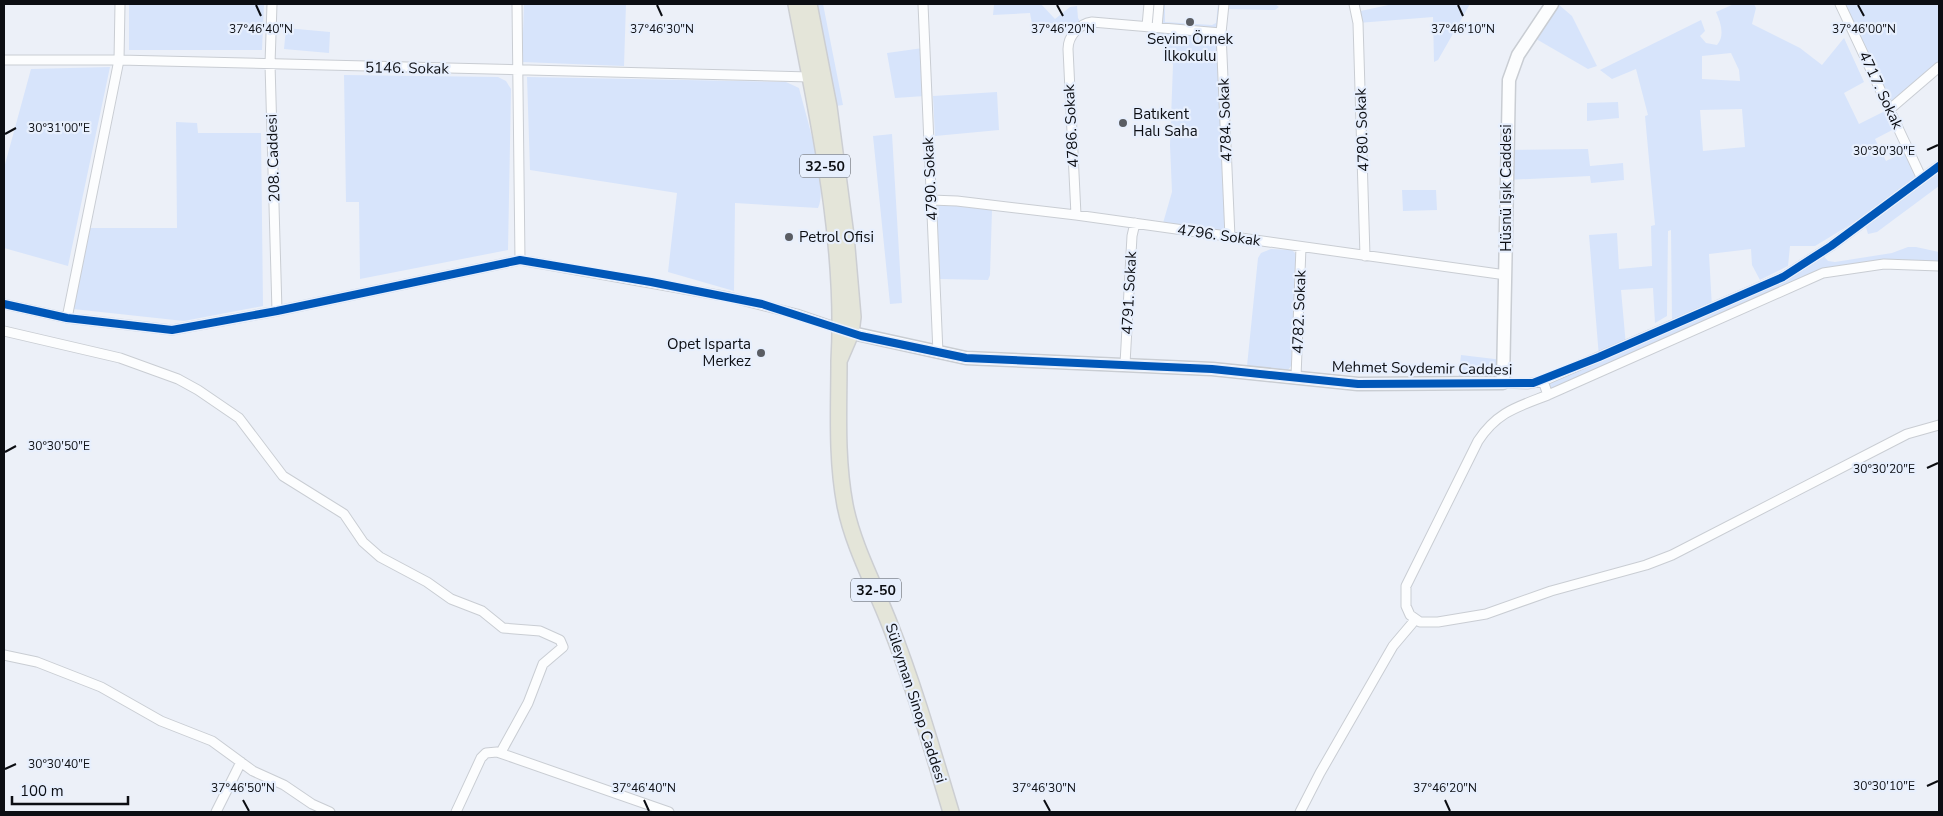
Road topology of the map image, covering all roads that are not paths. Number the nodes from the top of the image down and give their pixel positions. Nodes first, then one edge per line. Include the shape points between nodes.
1 (120, 4) edge
2 (272, 4) edge
3 (517, 4) edge
4 (796, 4) edge
5 (809, 4) edge
6 (923, 4) edge
7 (1149, 4) edge
8 (1158, 4) edge
9 (1224, 4) edge
10 (1354, 4) edge
11 (1552, 4) edge
12 (1840, 4) edge
13 (1147, 26) junction
14 (1157, 27) junction
15 (1221, 33) junction
16 (4, 60) edge
17 (119, 60) junction
18 (270, 64) junction
19 (1939, 67) edge
20 (517, 70) junction
21 (810, 77) junction
22 (1890, 109) junction
23 (1939, 166) edge
24 (1922, 179) junction
25 (931, 200) junction
26 (1076, 215) junction
27 (1135, 223) junction
28 (1230, 236) junction
29 (1301, 247) junction
30 (1365, 256) junction
31 (520, 260) junction
32 (1939, 266) edge
33 (1506, 276) junction
34 (4, 304) edge
35 (278, 311) junction
36 (67, 318) junction
37 (4, 331) edge
38 (846, 331) junction
39 (938, 353) junction
40 (1126, 364) junction
41 (1296, 378) junction
42 (1543, 381) junction
43 (1502, 383) junction
44 (1548, 394) junction
45 (1939, 424) edge
46 (1415, 620) junction
47 (4, 655) edge
48 (501, 752) junction
49 (241, 762) junction
50 (216, 812) edge
51 (330, 812) edge
52 (456, 812) edge
53 (669, 812) edge
54 (951, 812) edge
55 (1300, 812) edge

1 - 17 street
2 - 18 street, 208. Caddesi
3 - 20 street
4 - 21 main road, 32-50
5 - 38 main road, 32-50 via 843,203 853,317
6 - 25 street, 4790. Sokak
7 - 13 street
8 - 14 street
9 - 15 street, 4784. Sokak
10 - 30 street, 4780. Sokak via 1358,24
11 - 33 street, Hüsnü Işık Caddesi via 1515,60 1509,80
12 - 22 street, 4717. Sokak
13 - 14 street
13 - 26 street, 4786. Sokak via 1088,23 1070,37
14 - 15 street
15 - 28 street, 4784. Sokak
16 - 17 street, 5146. Sokak
17 - 18 street, 5146. Sokak
17 - 36 street
18 - 20 street, 5146. Sokak
18 - 35 street, 208. Caddesi
19 - 22 street
20 - 21 street, 5146. Sokak
20 - 31 street
21 - 38 main road, 32-50 via 831,204
22 - 24 street, 4717. Sokak
23 - 24 street, Mehmet Soydemir Caddesi
24 - 42 street, Mehmet Soydemir Caddesi via 1821,253 1782,277
25 - 26 street, 4796. Sokak
25 - 39 street, 4790. Sokak
26 - 27 street, 4796. Sokak
27 - 28 street, 4796. Sokak
27 - 40 street, 4791. Sokak
28 - 29 street, 4796. Sokak
29 - 30 street, 4796. Sokak
29 - 41 street, 4782. Sokak
30 - 33 street, 4796. Sokak
31 - 35 street
31 - 38 street via 737,298
32 - 44 street via 1884,264 1823,273
33 - 43 street, Hüsnü Işık Caddesi
34 - 36 street
35 - 36 street via 172,330
37 - 48 street via 120,358 194,387 239,418 283,476 344,514 363,542 380,557 451,599 482,611 503,628 540,631 560,640 563,647 543,664 528,703
38 - 39 street, Mehmet Soydemir Caddesi
38 - 54 main road, Süleyman Sinop Caddesi / 32-50 via 839,361 839,460 845,506 919,706
39 - 40 street, Mehmet Soydemir Caddesi via 976,359
40 - 41 street, Mehmet Soydemir Caddesi
41 - 43 street, Mehmet Soydemir Caddesi via 1358,384
42 - 43 street, Mehmet Soydemir Caddesi via 1533,384
42 - 44 street
44 - 46 street via 1502,414 1487,427 1478,441 1406,586 1406,606
45 - 46 street via 1907,434 1659,561 1551,591 1474,617 1433,623
46 - 55 street via 1393,646
47 - 49 street via 38,662 100,687 161,721 212,741
48 - 52 street via 482,756
48 - 53 street
49 - 50 street
49 - 51 street

